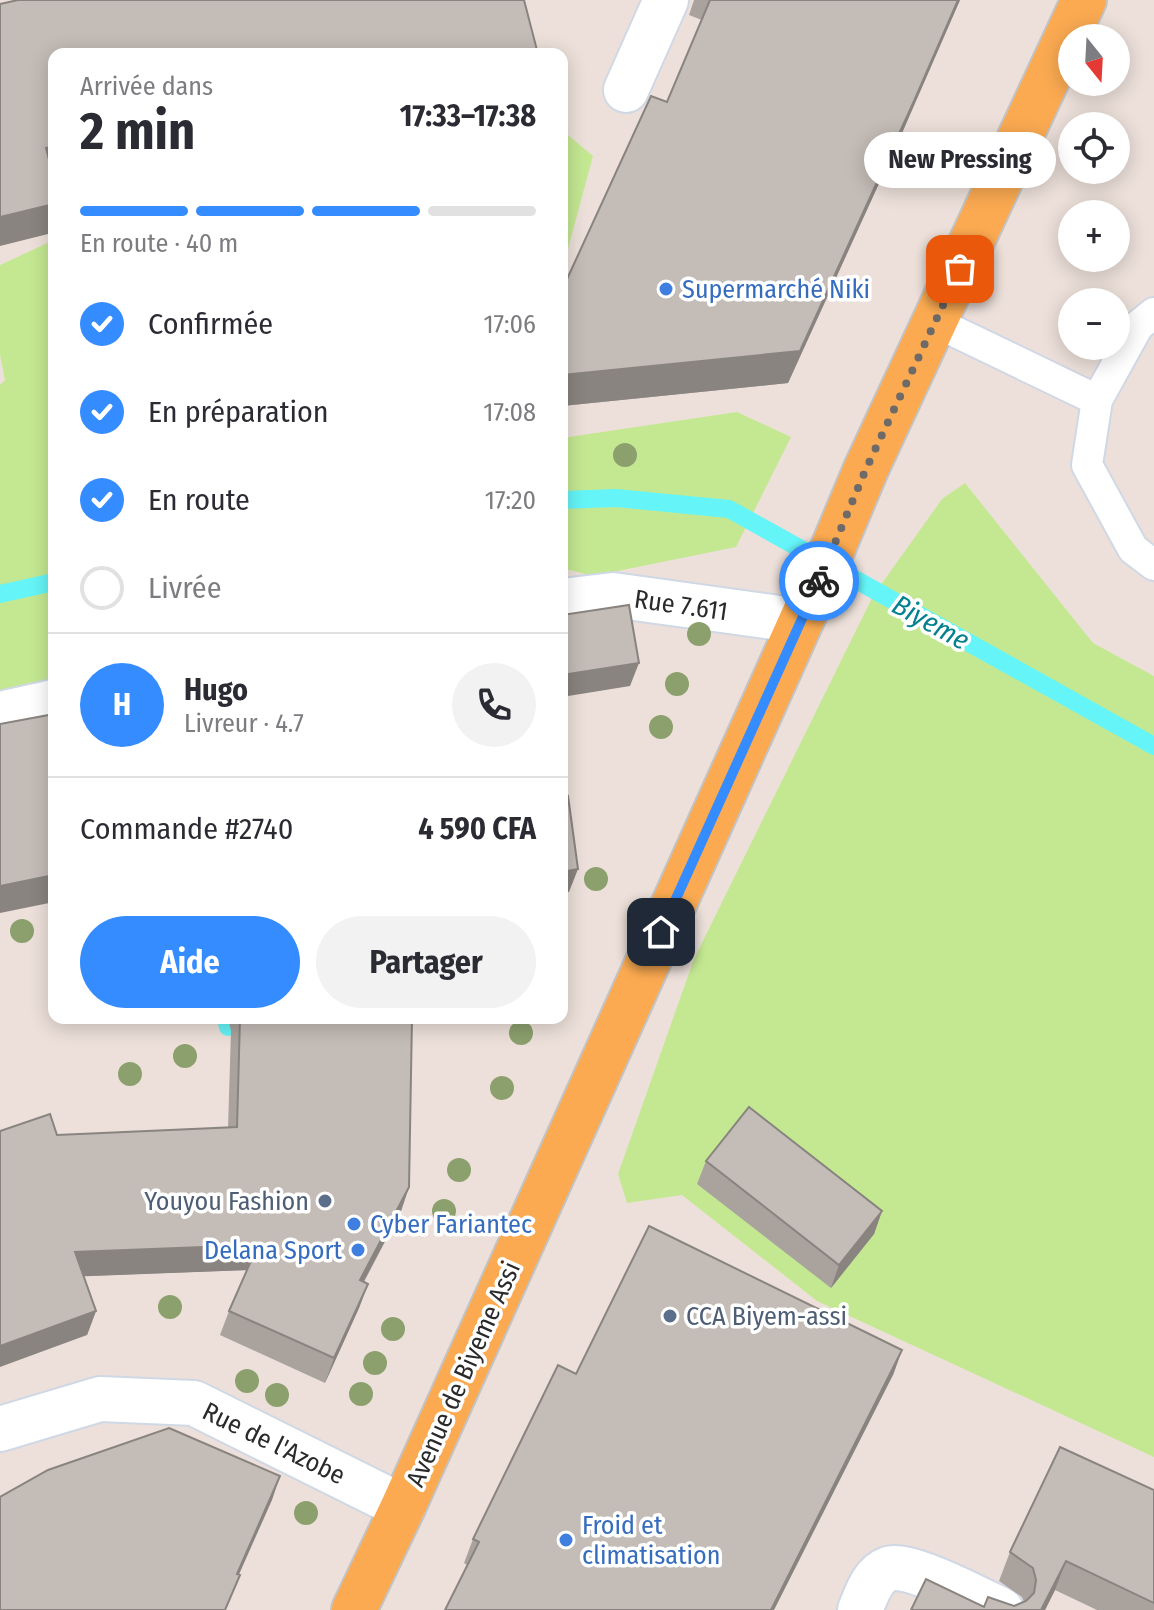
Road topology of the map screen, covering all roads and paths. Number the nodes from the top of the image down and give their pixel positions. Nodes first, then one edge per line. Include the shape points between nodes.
1 (666, 0) edge
2 (1084, 0) edge
3 (626, 90) dead end
4 (1154, 313) edge
5 (935, 322) junction
6 (1097, 400) junction
7 (1154, 565) edge
8 (568, 600) edge
9 (801, 621) junction
10 (48, 703) edge
11 (0, 714) edge
12 (0, 1429) edge
13 (403, 1507) junction
14 (354, 1610) edge
15 (860, 1610) edge
16 (1001, 1610) edge

1 - 3 street
2 - 5 main road, Avenue de Biyeme Assi
4 - 6 lane via 1138,326
5 - 6 lane
5 - 9 main road, Avenue de Biyeme Assi
6 - 7 lane via 1087,465 1133,549
8 - 9 street, Rue 7.611 via 613,595
9 - 13 main road, Avenue de Biyeme Assi
10 - 11 street
12 - 13 street, Rue de l'Azobe via 100,1399 194,1403
13 - 14 main road, Avenue de Biyeme Assi
15 - 16 street via 873,1581 888,1568 940,1581

